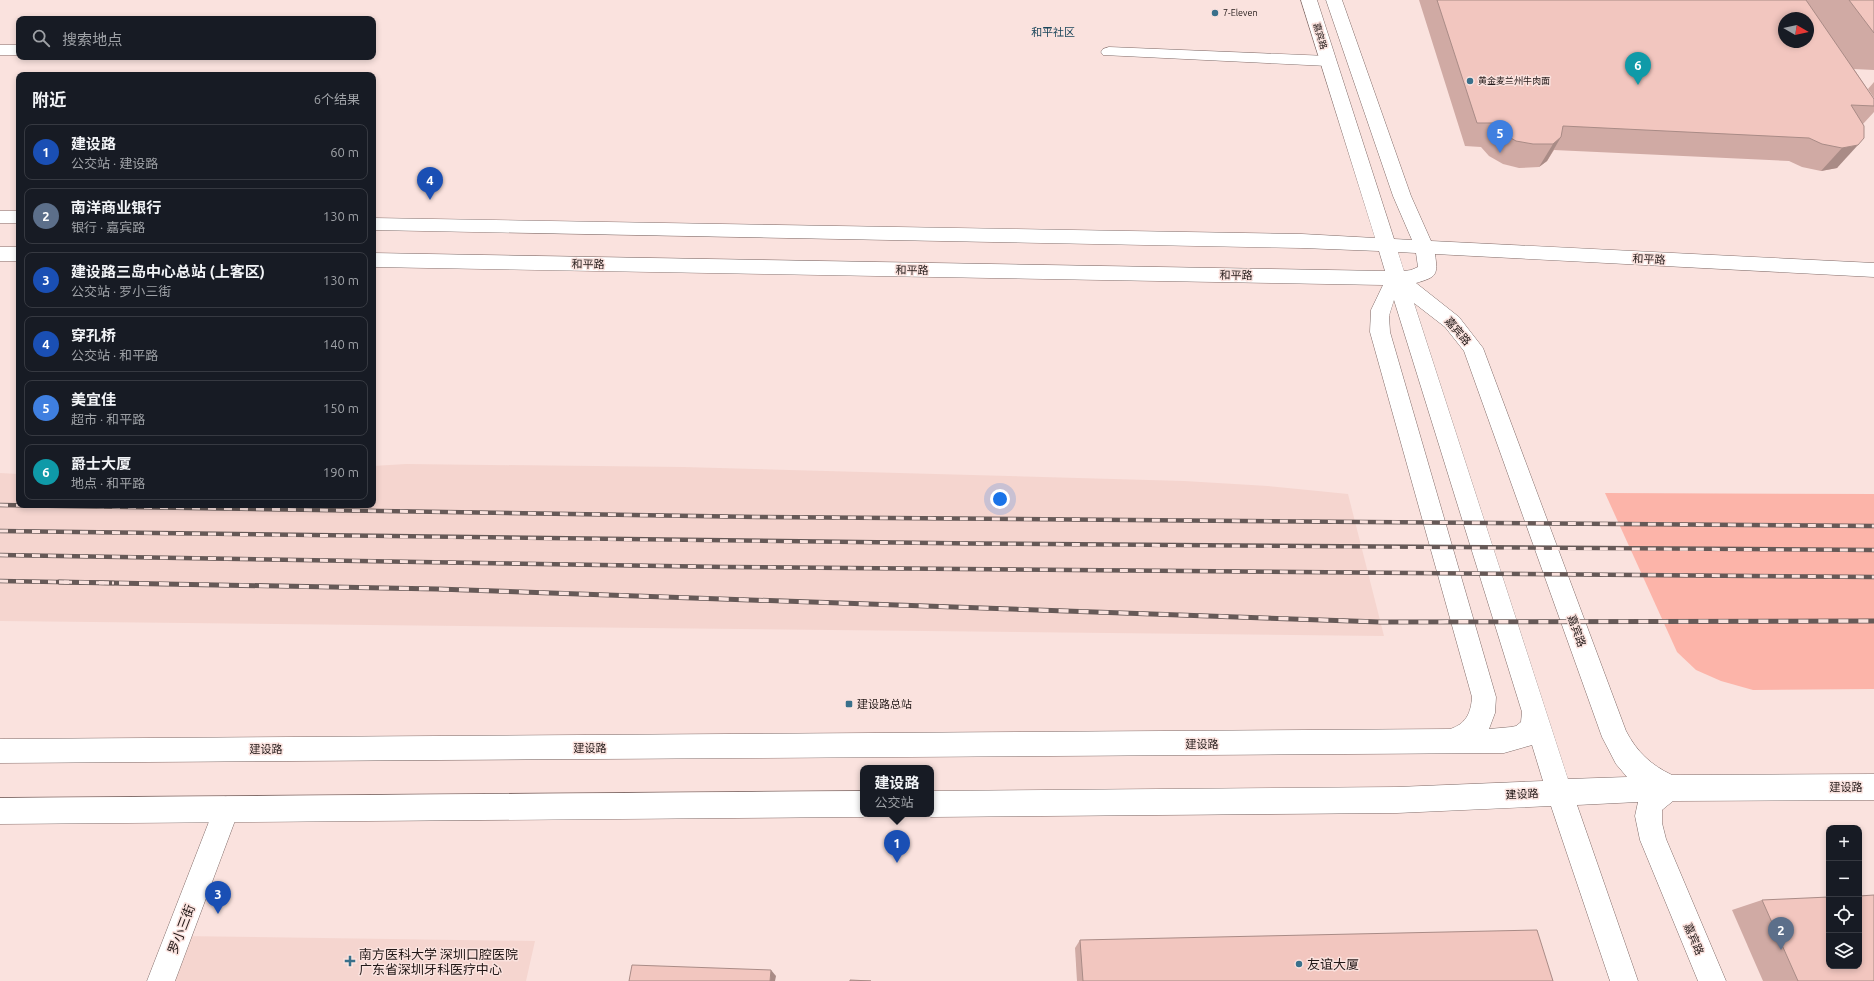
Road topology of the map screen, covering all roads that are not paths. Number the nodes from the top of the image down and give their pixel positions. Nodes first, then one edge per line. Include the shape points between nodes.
1 (1309, 0) edge
2 (1334, 0) edge
3 (0, 50) edge
4 (16, 50) edge
5 (1109, 52) dead end
6 (1328, 61) junction
7 (0, 217) edge
8 (16, 217) edge
9 (376, 224) edge
10 (1386, 245) junction
11 (1425, 248) junction
12 (0, 254) edge
13 (16, 254) edge
14 (376, 260) edge
15 (1874, 270) edge
16 (1396, 278) junction
17 (1534, 713) junction
18 (1444, 743) junction
19 (0, 751) edge
20 (1874, 787) edge
21 (1670, 788) junction
22 (1559, 792) junction
23 (860, 804) edge
24 (934, 804) edge
25 (226, 810) junction
26 (0, 811) edge
27 (161, 981) edge
28 (1624, 981) edge
29 (1712, 981) edge

1 - 6 main road, 嘉宾路
2 - 11 main road via 1402,196
3 - 4 main road
5 - 6 main road
6 - 10 main road, 嘉宾路
7 - 8 main road
9 - 10 main road, 和平路 via 1273,240
10 - 11 main road, 和平路
10 - 16 main road, 嘉宾路
11 - 15 main road, 和平路
11 - 16 main road, 和平路 via 1428,270 1414,277
12 - 13 main road
14 - 16 main road, 和平路
16 - 17 main road, 嘉宾路
16 - 18 main road, 建设路 via 1381,306 1378,317 1380,332 1481,684 1484,703 1476,727 1460,739
16 - 21 main road, 嘉宾路 via 1452,322 1473,348 1615,737 1626,758 1639,772
17 - 18 main road, 建设路 via 1535,725 1520,739
17 - 22 main road, 嘉宾路
18 - 19 main road, 建设路
20 - 21 main road, 建设路
21 - 22 main road, 建设路
21 - 29 main road, 嘉宾路 via 1657,794 1650,804 1648,822 1653,840
22 - 24 main road, 建设路 via 1397,800
22 - 28 main road, 嘉宾路 via 1590,889
23 - 25 main road
25 - 26 main road
25 - 27 main road, 罗小三街

